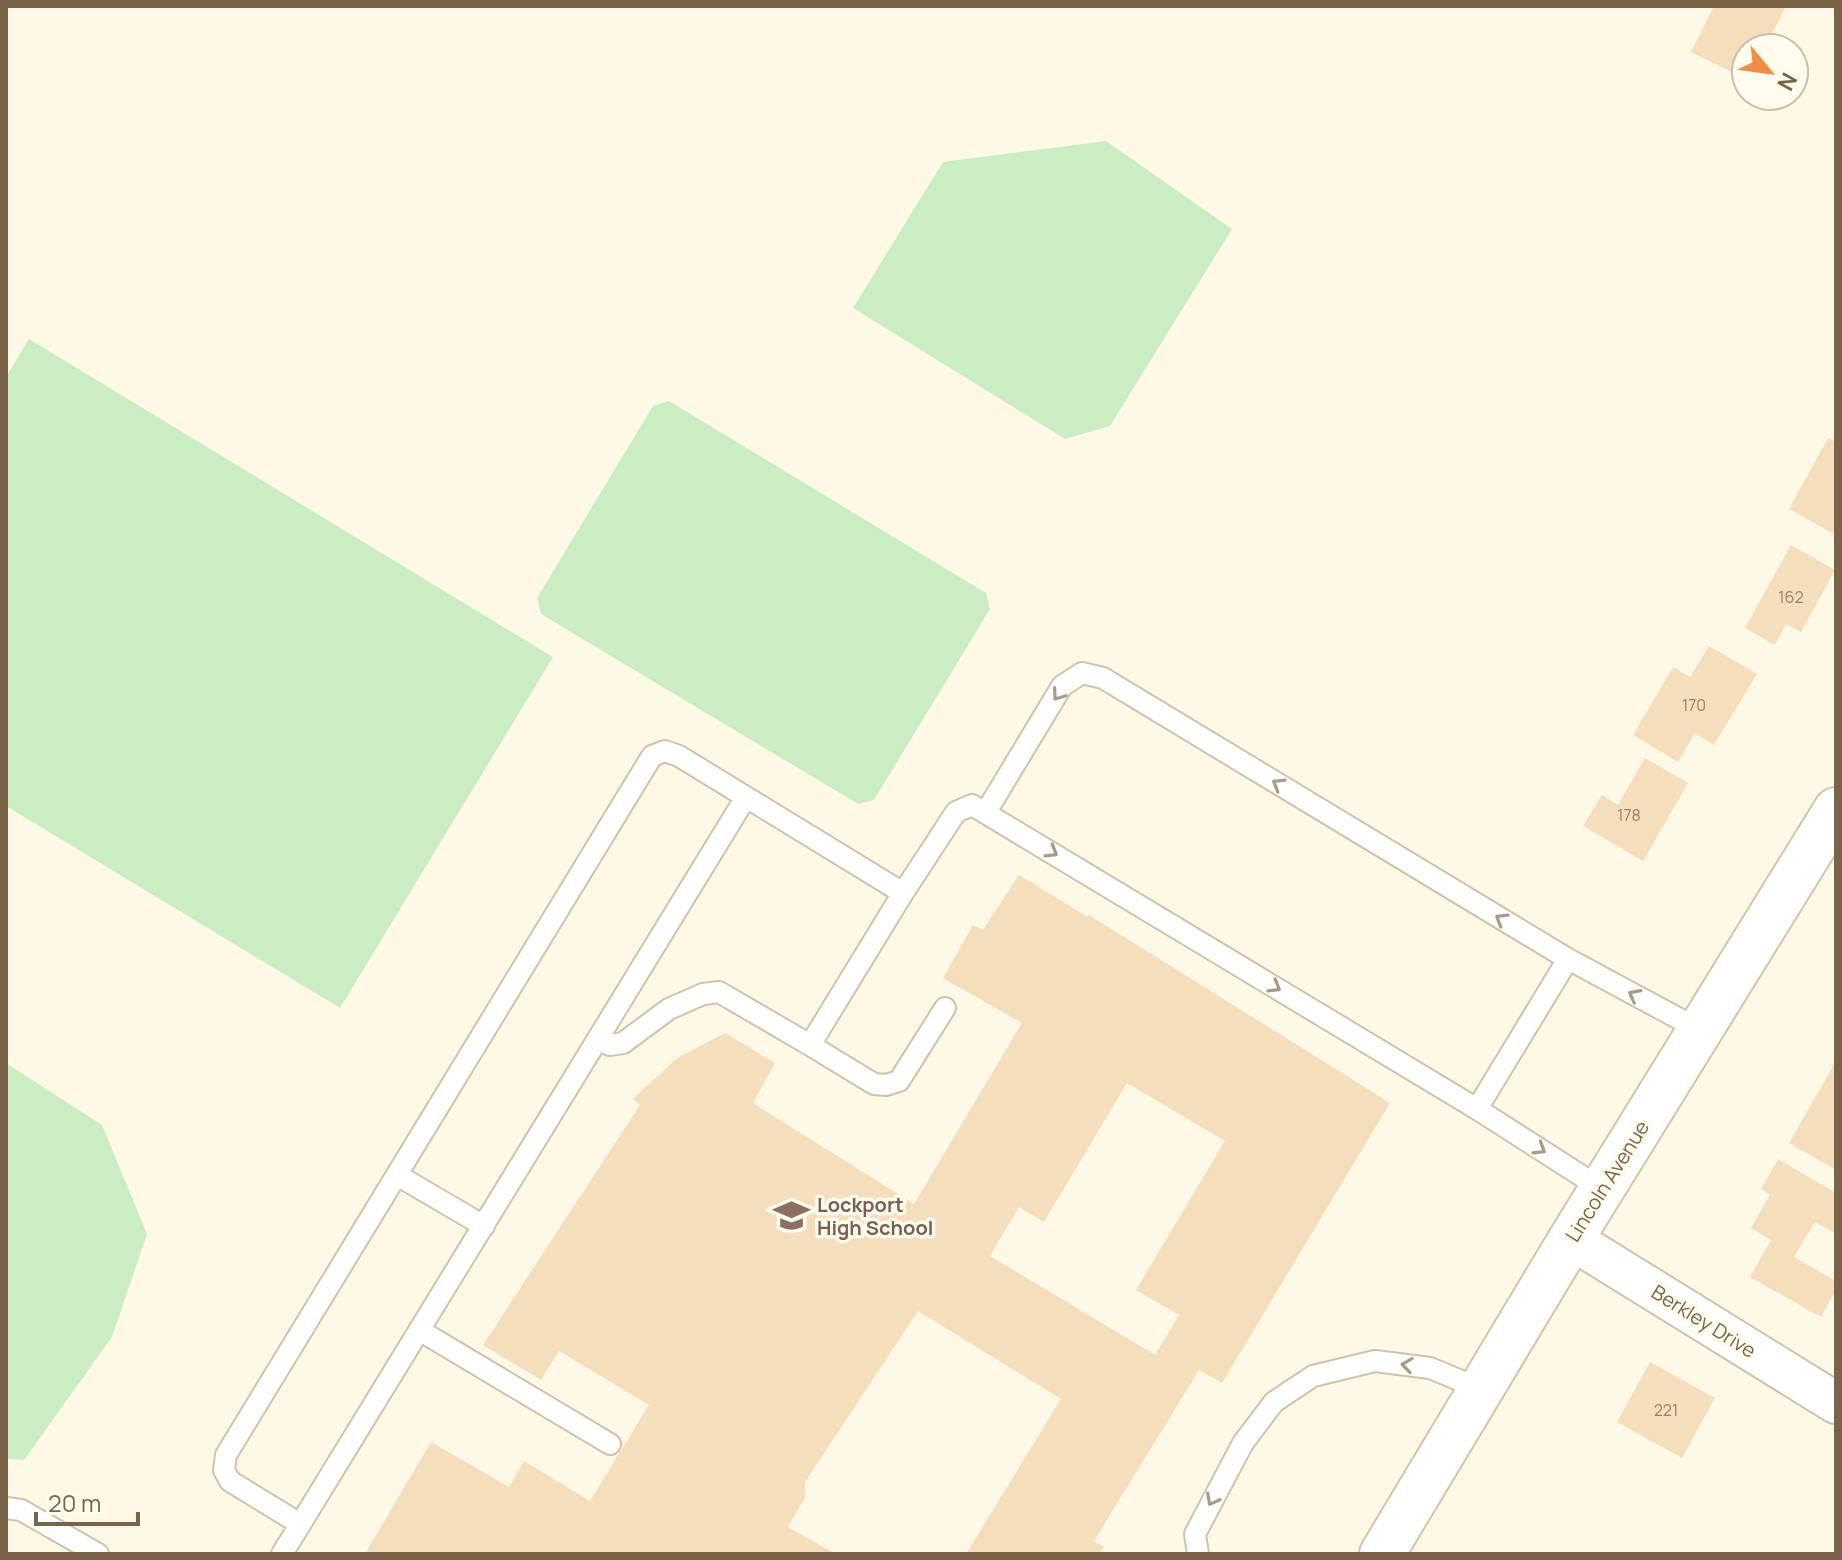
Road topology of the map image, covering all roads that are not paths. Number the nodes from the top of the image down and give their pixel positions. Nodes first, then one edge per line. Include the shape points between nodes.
1 (746, 797) junction
2 (1836, 810) edge
3 (986, 812) junction
4 (903, 893) junction
5 (1568, 959) junction
6 (945, 1008) dead end
7 (1700, 1030) junction
8 (598, 1039) junction
9 (810, 1045) junction
10 (1477, 1109) junction
11 (397, 1175) junction
12 (1602, 1189) junction
13 (484, 1226) junction
14 (1571, 1239) junction
15 (419, 1330) junction
16 (1481, 1389) junction
17 (1836, 1403) edge
18 (610, 1444) dead end
19 (6, 1508) edge
20 (300, 1524) junction
21 (98, 1554) edge
22 (282, 1554) edge
23 (1198, 1554) edge
24 (1382, 1554) edge

1 - 4 lane
1 - 8 lane
1 - 11 lane via 679,756 665,751 652,756
2 - 7 street, Lincoln Avenue
3 - 4 lane via 972,805 956,812
5 -> 3 lane via 1103,678 1082,673 1062,686
3 -> 10 lane
4 - 9 lane
7 -> 5 lane
5 - 10 lane
6 - 9 lane via 899,1081 886,1085 874,1084
7 - 12 street, Lincoln Avenue
8 - 9 lane via 610,1045 623,1043 669,1009 719,992
8 - 13 lane
10 -> 12 lane
11 - 13 lane
11 - 20 lane via 226,1455 224,1470 230,1481
12 - 14 street, Lincoln Avenue
13 - 15 lane
14 - 16 street, Lincoln Avenue
14 - 17 street, Berkley Drive
15 - 18 lane
15 - 20 lane
16 -> 23 lane via 1430,1368 1375,1361 1313,1376 1274,1402 1243,1443 1195,1534
16 - 24 street, Lincoln Avenue
19 - 21 lane via 21,1510
20 - 22 lane

